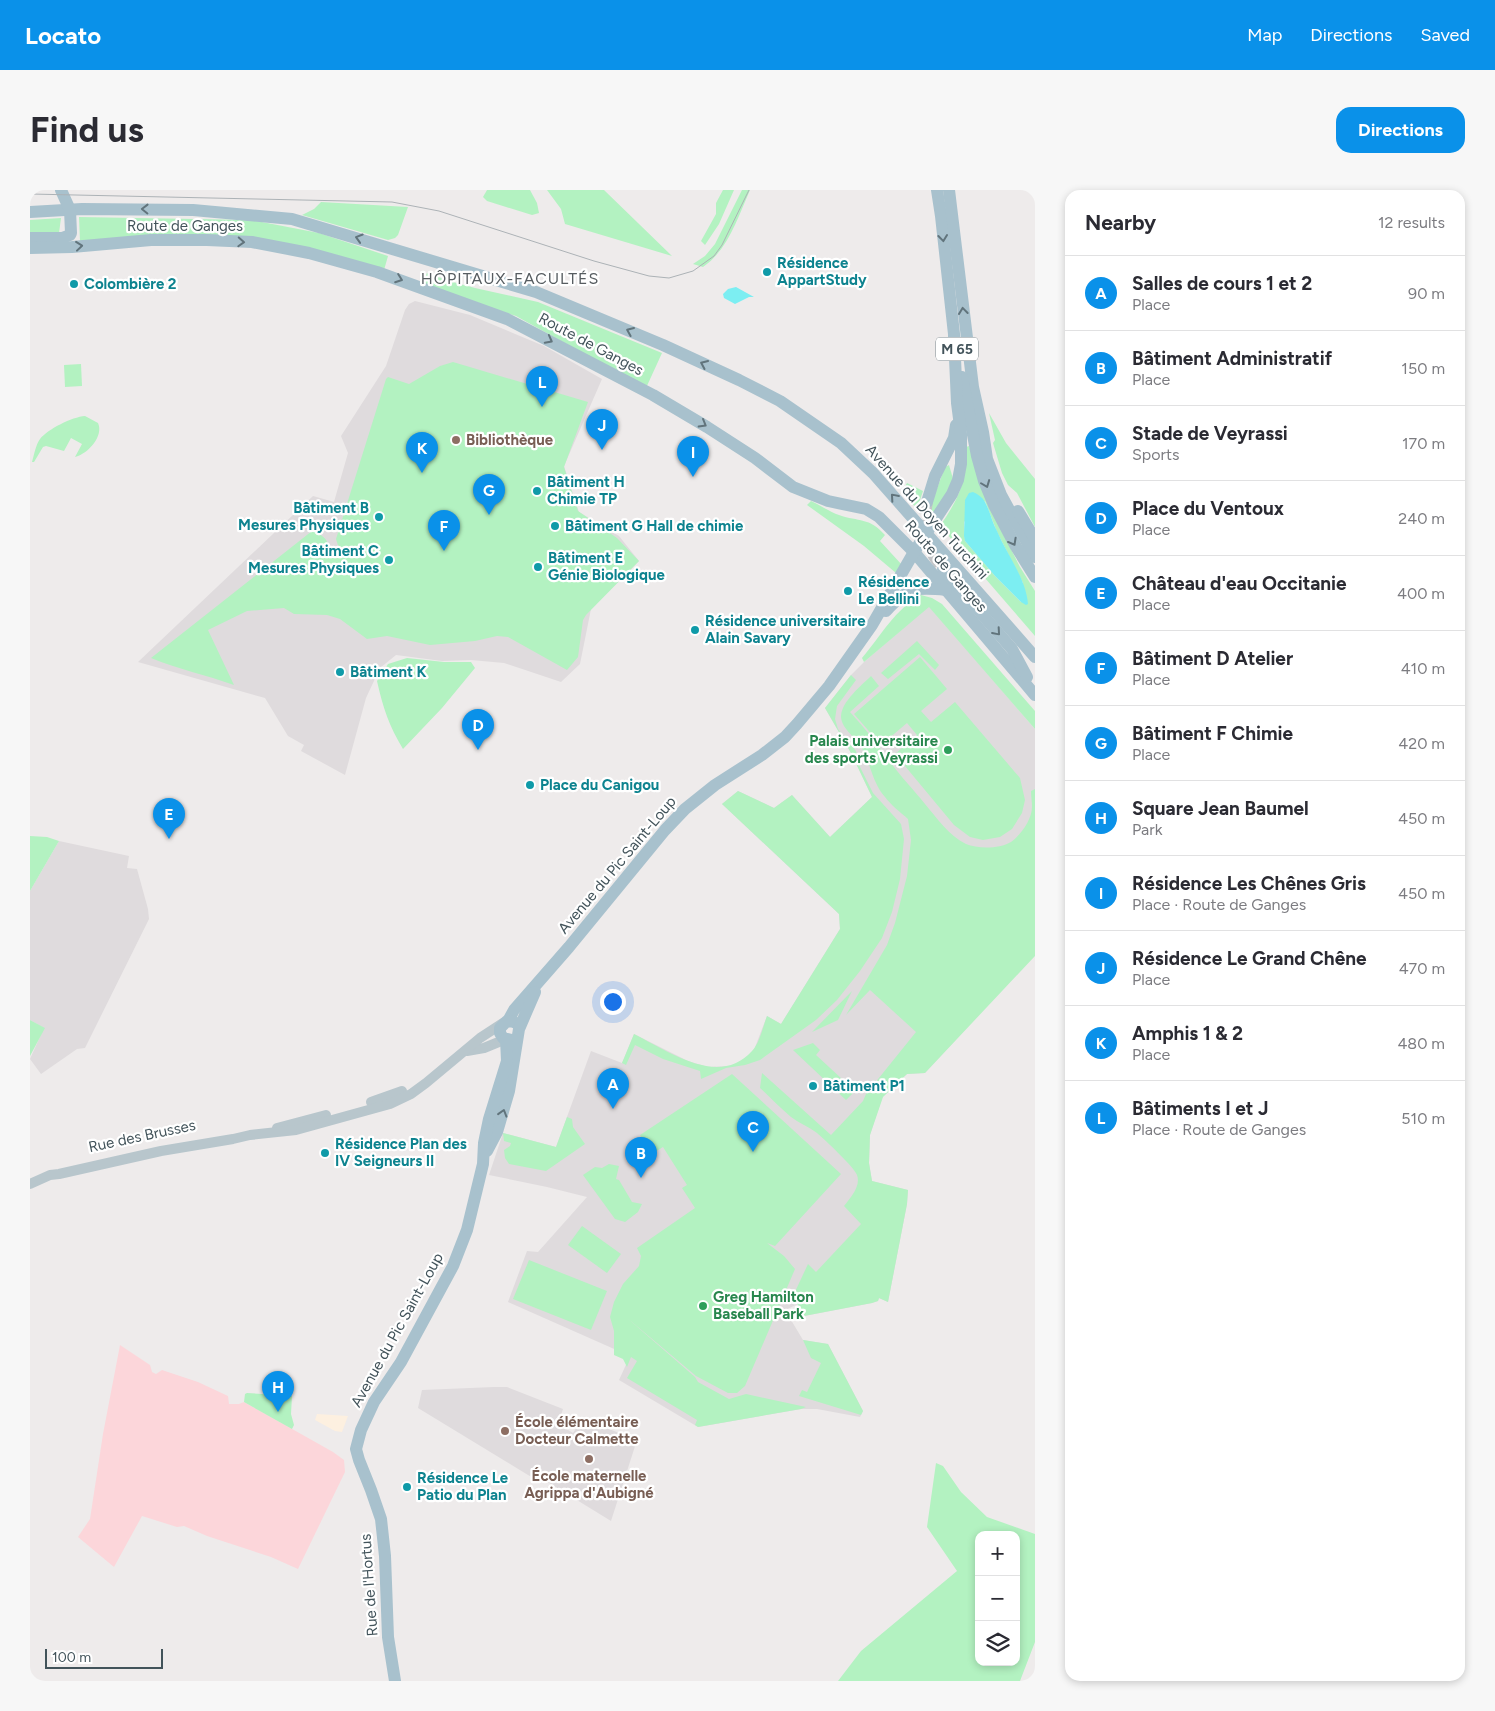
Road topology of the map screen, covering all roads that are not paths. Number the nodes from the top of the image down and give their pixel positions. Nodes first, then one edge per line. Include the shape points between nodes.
1 (61, 190) edge
2 (937, 190) edge
3 (949, 190) edge
4 (70, 210) junction
5 (33, 212) edge
6 (30, 238) edge
7 (30, 248) edge
8 (954, 336) junction
9 (957, 403) junction
10 (983, 432) junction
11 (947, 453) junction
12 (958, 480) junction
13 (927, 502) tunnel mouth
14 (926, 534) junction
15 (1035, 539) edge
16 (914, 552) junction
17 (1035, 557) edge
18 (943, 569) tunnel mouth
19 (1035, 577) edge
20 (946, 590) junction
21 (872, 625) junction
22 (1035, 658) edge
23 (1035, 693) edge
24 (537, 984) junction
25 (506, 1022) junction
26 (514, 1034) junction
27 (466, 1052) junction
28 (50, 1175) junction
29 (30, 1178) edge
30 (30, 1184) edge
31 (358, 1460) joint
32 (396, 1681) edge

1 - 4 main road
2 -> 8 main road, M 65
10 -> 3 main road, M 65 via 973,388
4 - 5 main road, Avenue du Doyen Turchini
4 - 6 main road via 70,235
14 -> 4 main road, Avenue du Doyen Turchini via 873,473 841,443 780,401 675,351 536,292 292,219 193,210
7 -> 16 main road, Route de Ganges via 151,240 252,242 309,253 396,278 507,319 652,395 742,449 793,487 822,499 873,512
8 - 9 main road
8 -> 19 main road, M 65 via 984,481 1015,545
9 - 11 main road via 954,438
9 - 12 main road via 961,434
10 - 15 main road via 1007,493
10 - 17 main road, M 65 via 987,459 1000,495
11 - 12 main road
11 - 13 main road
12 - 14 main road, Avenue du Pic Saint-Loup
14 - 16 main road, Avenue du Pic Saint-Loup
14 - 22 main road, Avenue du Doyen Turchini
16 - 20 main road, Route de Ganges
16 - 21 main road, Avenue du Pic Saint-Loup
18 -> 23 main road via 1012,650
20 - 21 main road, Avenue du Pic Saint-Loup via 917,589 904,593
20 - 23 main road, Route de Ganges
21 - 24 main road, Avenue du Pic Saint-Loup via 829,686 785,737 685,808
24 - 25 main road, Avenue du Pic Saint-Loup
24 - 26 main road, Avenue du Pic Saint-Loup
25 - 26 main road via 514,1022
25 - 26 main road via 500,1033
25 - 27 street, Rue des Brusses
26 - 27 street, Rue des Brusses via 484,1048
26 - 31 main road, Avenue du Pic Saint-Loup via 509,1090 497,1132 484,1158 466,1230 453,1266 368,1415 356,1449
27 - 28 street, Rue des Brusses via 411,1094 390,1104 296,1130 241,1136
28 - 29 street, Rue des Brusses
28 - 30 street, Rue des Brusses
31 - 32 main road, Rue de l'Hortus via 381,1519 388,1637

